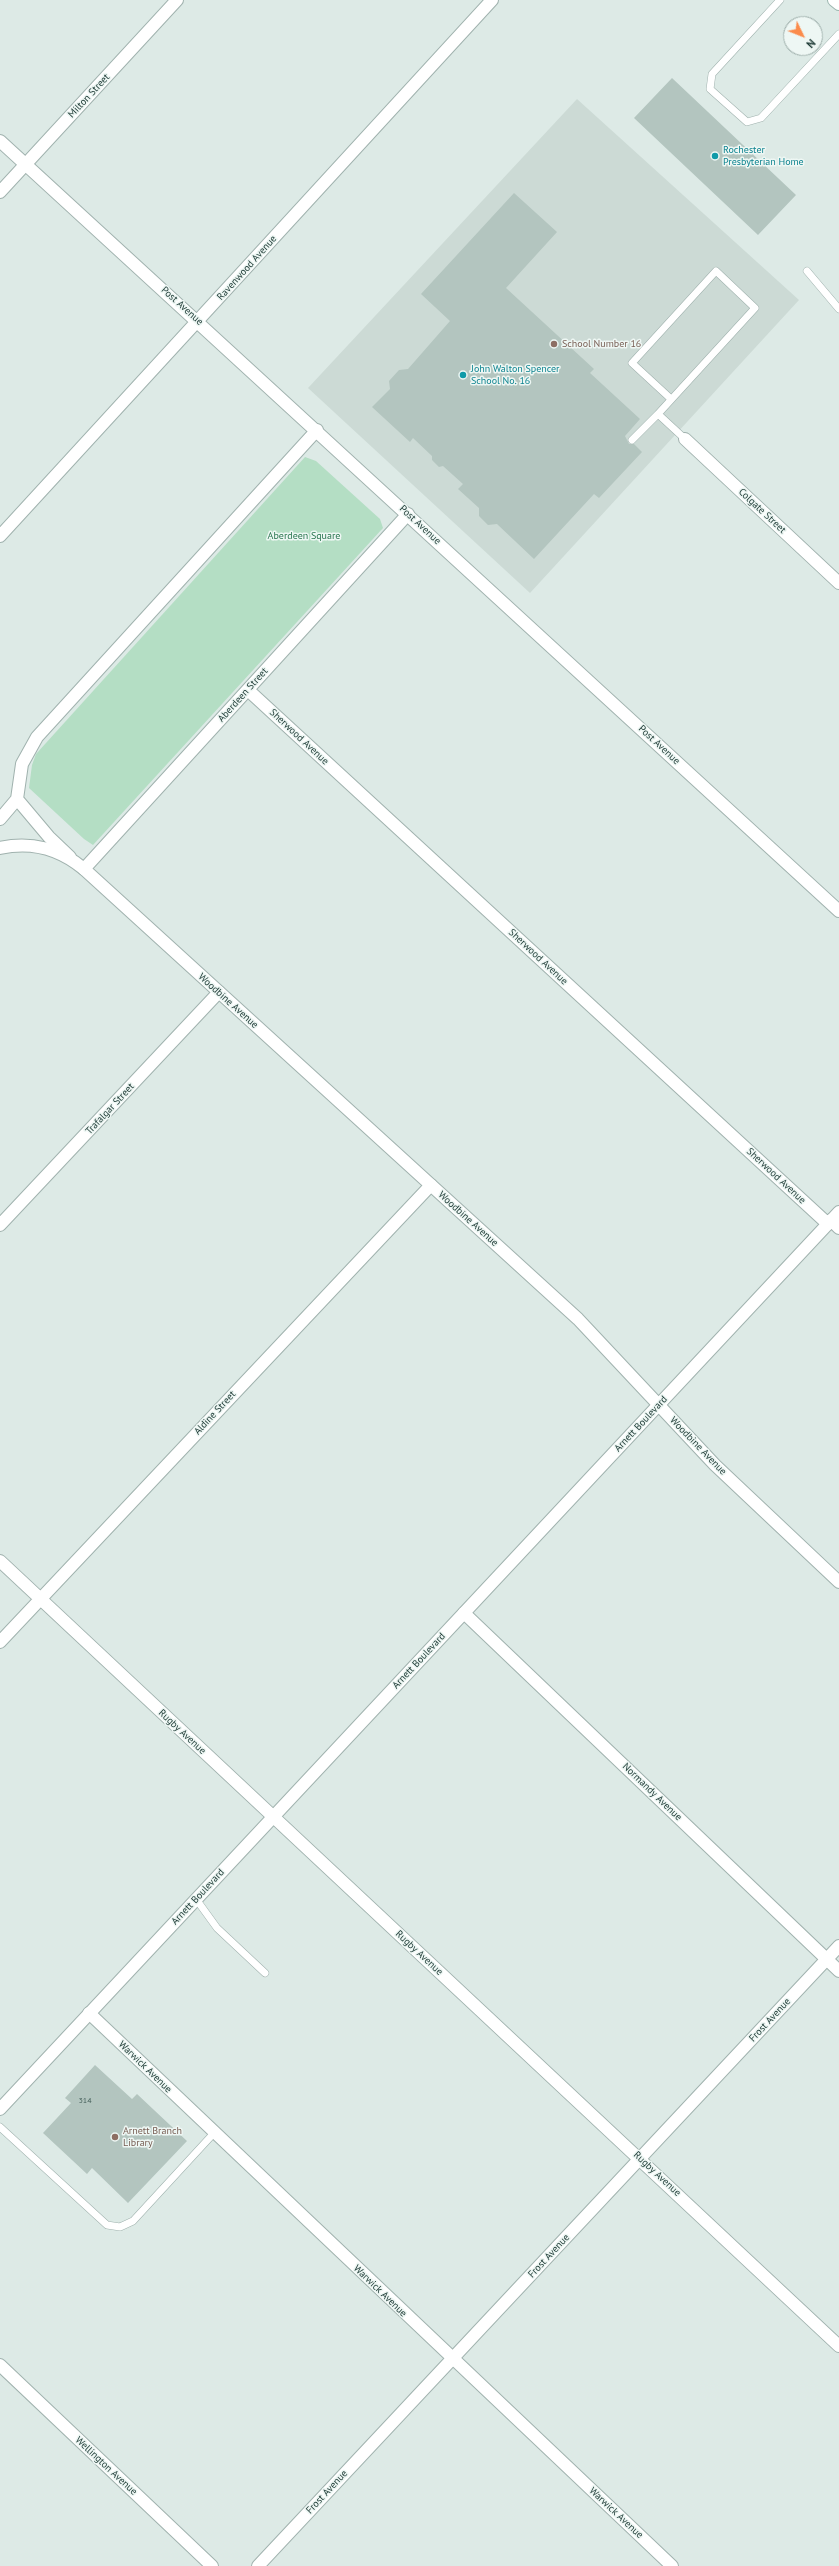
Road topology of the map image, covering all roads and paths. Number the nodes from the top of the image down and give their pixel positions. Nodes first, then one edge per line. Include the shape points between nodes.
1 (177, 0) edge
2 (492, 0) edge
3 (780, 0) edge
4 (839, 34) edge
5 (0, 142) edge
6 (25, 165) junction
7 (0, 192) edge
8 (807, 271) dead end
9 (839, 309) edge
10 (198, 321) junction
11 (671, 399) junction
12 (658, 414) junction
13 (317, 430) junction
14 (685, 439) joint
15 (632, 440) dead end
16 (408, 514) junction
17 (0, 536) edge
18 (839, 583) edge
19 (248, 690) junction
20 (17, 799) junction
21 (0, 818) edge
22 (0, 848) edge
23 (80, 865) junction
24 (839, 911) edge
25 (219, 992) junction
26 (431, 1185) junction
27 (834, 1221) edge
28 (0, 1225) edge
29 (659, 1404) junction
30 (0, 1561) edge
31 (839, 1582) edge
32 (40, 1598) junction
33 (464, 1613) junction
34 (0, 1642) edge
35 (273, 1817) junction
36 (196, 1899) junction
37 (839, 1946) edge
38 (826, 1959) junction
39 (839, 1971) edge
40 (265, 1973) dead end
41 (89, 2013) junction
42 (0, 2109) edge
43 (0, 2127) edge
44 (214, 2133) junction
45 (641, 2159) junction
46 (839, 2346) edge
47 (452, 2359) junction
48 (0, 2365) edge
49 (212, 2566) edge
50 (258, 2566) edge
51 (672, 2566) edge

1 - 6 street, Milton Street
2 - 10 street, Ravenwood Avenue
3 - 4 lane via 712,74 710,89 747,122 761,118
5 - 6 street, Post Avenue
6 - 7 street, Milton Street
6 - 10 street, Post Avenue
8 - 9 lane
10 - 13 street, Post Avenue
10 - 17 street, Ravenwood Avenue
11 - 11 lane via 756,308 716,272 632,363
11 - 12 lane
12 - 14 lane
12 - 15 lane
13 - 16 street, Post Avenue
13 - 20 street via 37,737 22,764
14 - 18 street, Colgate Street
16 - 19 street, Aberdeen Street
16 - 24 street, Post Avenue
19 - 23 street, Aberdeen Street
19 - 27 street, Sherwood Avenue
20 - 21 street
20 - 23 street via 48,837
22 - 23 street via 25,846 48,849
23 - 25 street, Woodbine Avenue
25 - 26 street, Woodbine Avenue
25 - 28 street, Trafalgar Street
26 - 29 street, Woodbine Avenue via 578,1319
26 - 32 street, Aldine Street
27 - 29 street, Arnett Boulevard
29 - 31 street, Woodbine Avenue via 715,1465
29 - 33 street, Arnett Boulevard
30 - 32 street, Rugby Avenue
32 - 34 street, Aldine Street
32 - 35 street, Rugby Avenue
33 - 35 street, Arnett Boulevard
33 - 38 street, Normandy Avenue
35 - 36 street, Arnett Boulevard
35 - 45 street, Rugby Avenue
36 - 40 lane via 217,1928
36 - 41 street, Arnett Boulevard
37 - 38 street, Frost Avenue
38 - 39 street, Normandy Avenue
38 - 45 street, Frost Avenue
41 - 42 street, Arnett Boulevard
41 - 44 street, Warwick Avenue
43 - 44 lane via 107,2225 120,2227 133,2220
44 - 47 street, Warwick Avenue
45 - 46 street, Rugby Avenue
45 - 47 street, Frost Avenue
47 - 50 street, Frost Avenue
47 - 51 street, Warwick Avenue
48 - 49 street, Wellington Avenue

